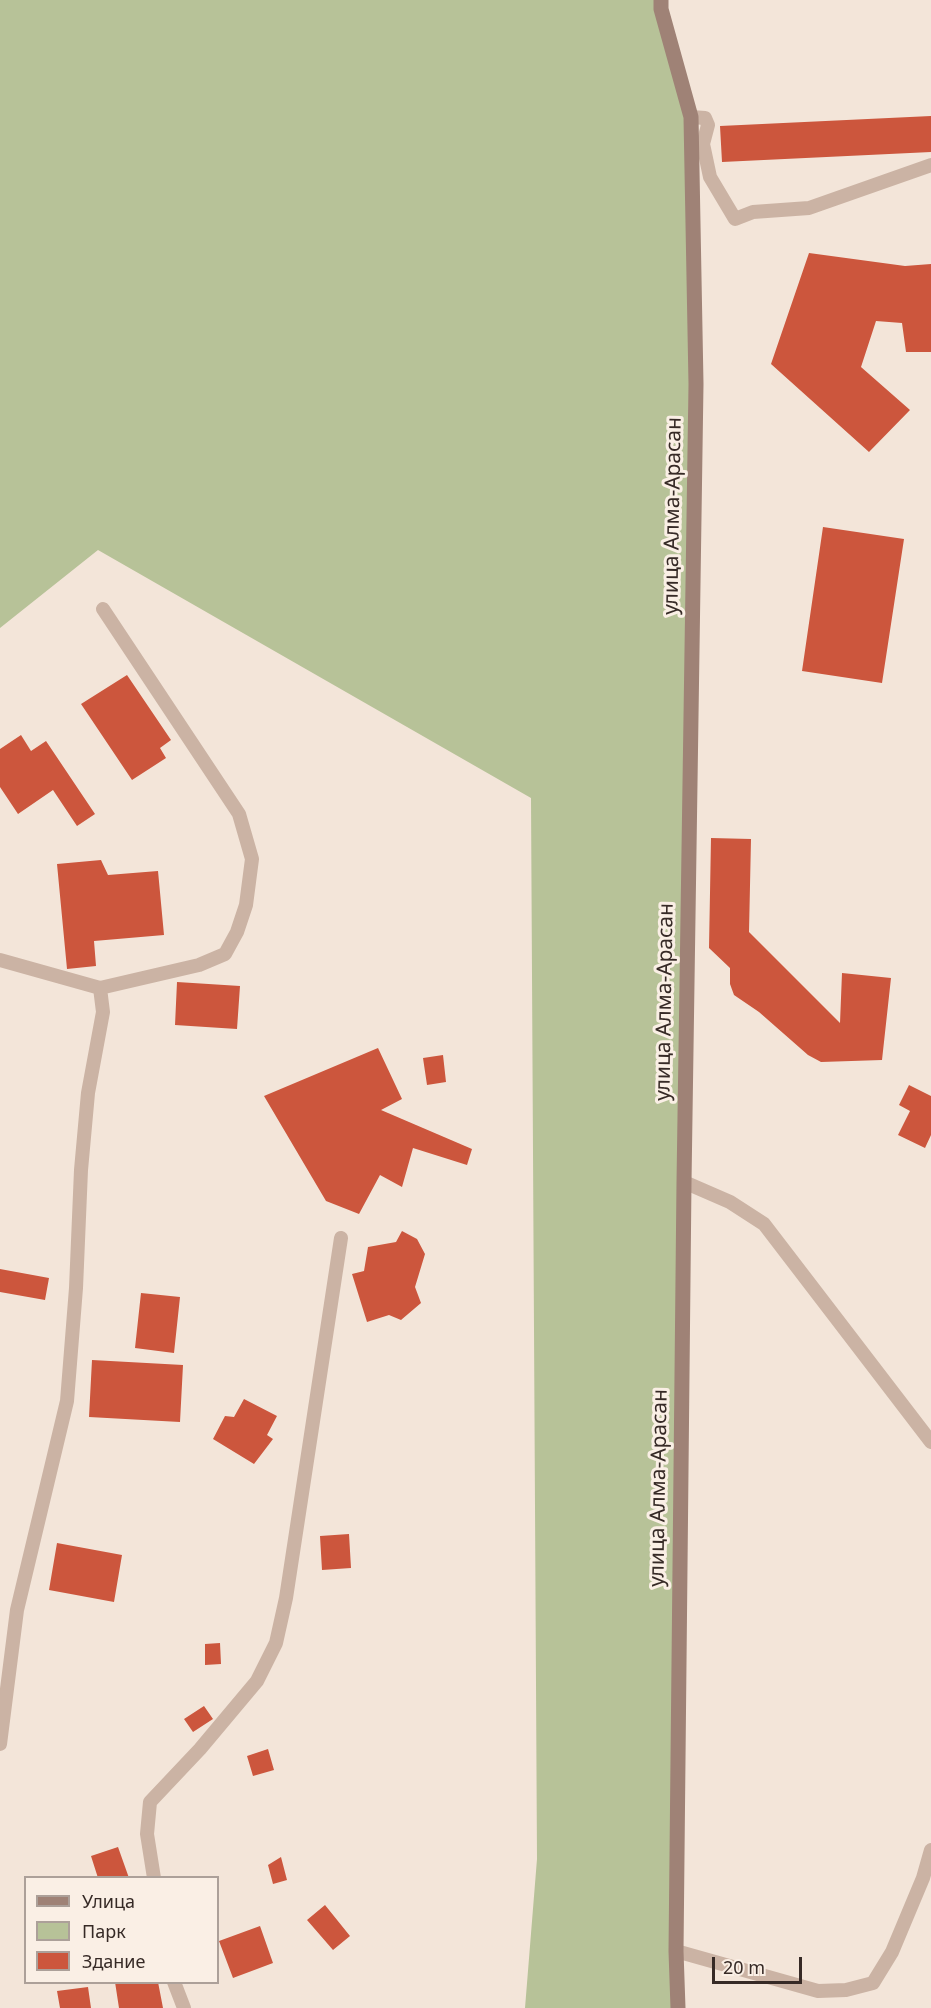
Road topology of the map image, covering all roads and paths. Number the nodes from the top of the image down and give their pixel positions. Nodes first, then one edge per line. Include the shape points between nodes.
1 (661, 0) edge
2 (691, 117) junction
3 (931, 165) edge
4 (103, 609) dead end
5 (0, 960) edge
6 (100, 988) junction
7 (684, 1182) junction
8 (341, 1238) dead end
9 (931, 1442) edge
10 (0, 1744) edge
11 (931, 1850) edge
12 (154, 1876) edge
13 (676, 1950) junction
14 (174, 1984) edge
15 (184, 2008) edge
16 (678, 2008) edge

1 - 2 main road, улица Алма-Арасан
2 - 3 lane via 705,118 708,125 703,144 711,177 735,219 753,212 809,208
2 - 7 main road, улица Алма-Арасан via 696,384
4 - 6 lane via 239,814 252,859 246,905 225,954 199,965
5 - 6 lane
6 - 10 lane via 103,1012 88,1092 67,1401 17,1610
7 - 9 lane via 730,1202 764,1224
7 - 13 main road, улица Алма-Арасан
8 - 12 lane via 276,1643 257,1681 150,1802 147,1834
11 - 13 lane via 892,1952 873,1983 818,1992
13 - 16 main road, улица Алма-Арасан
14 - 15 lane

